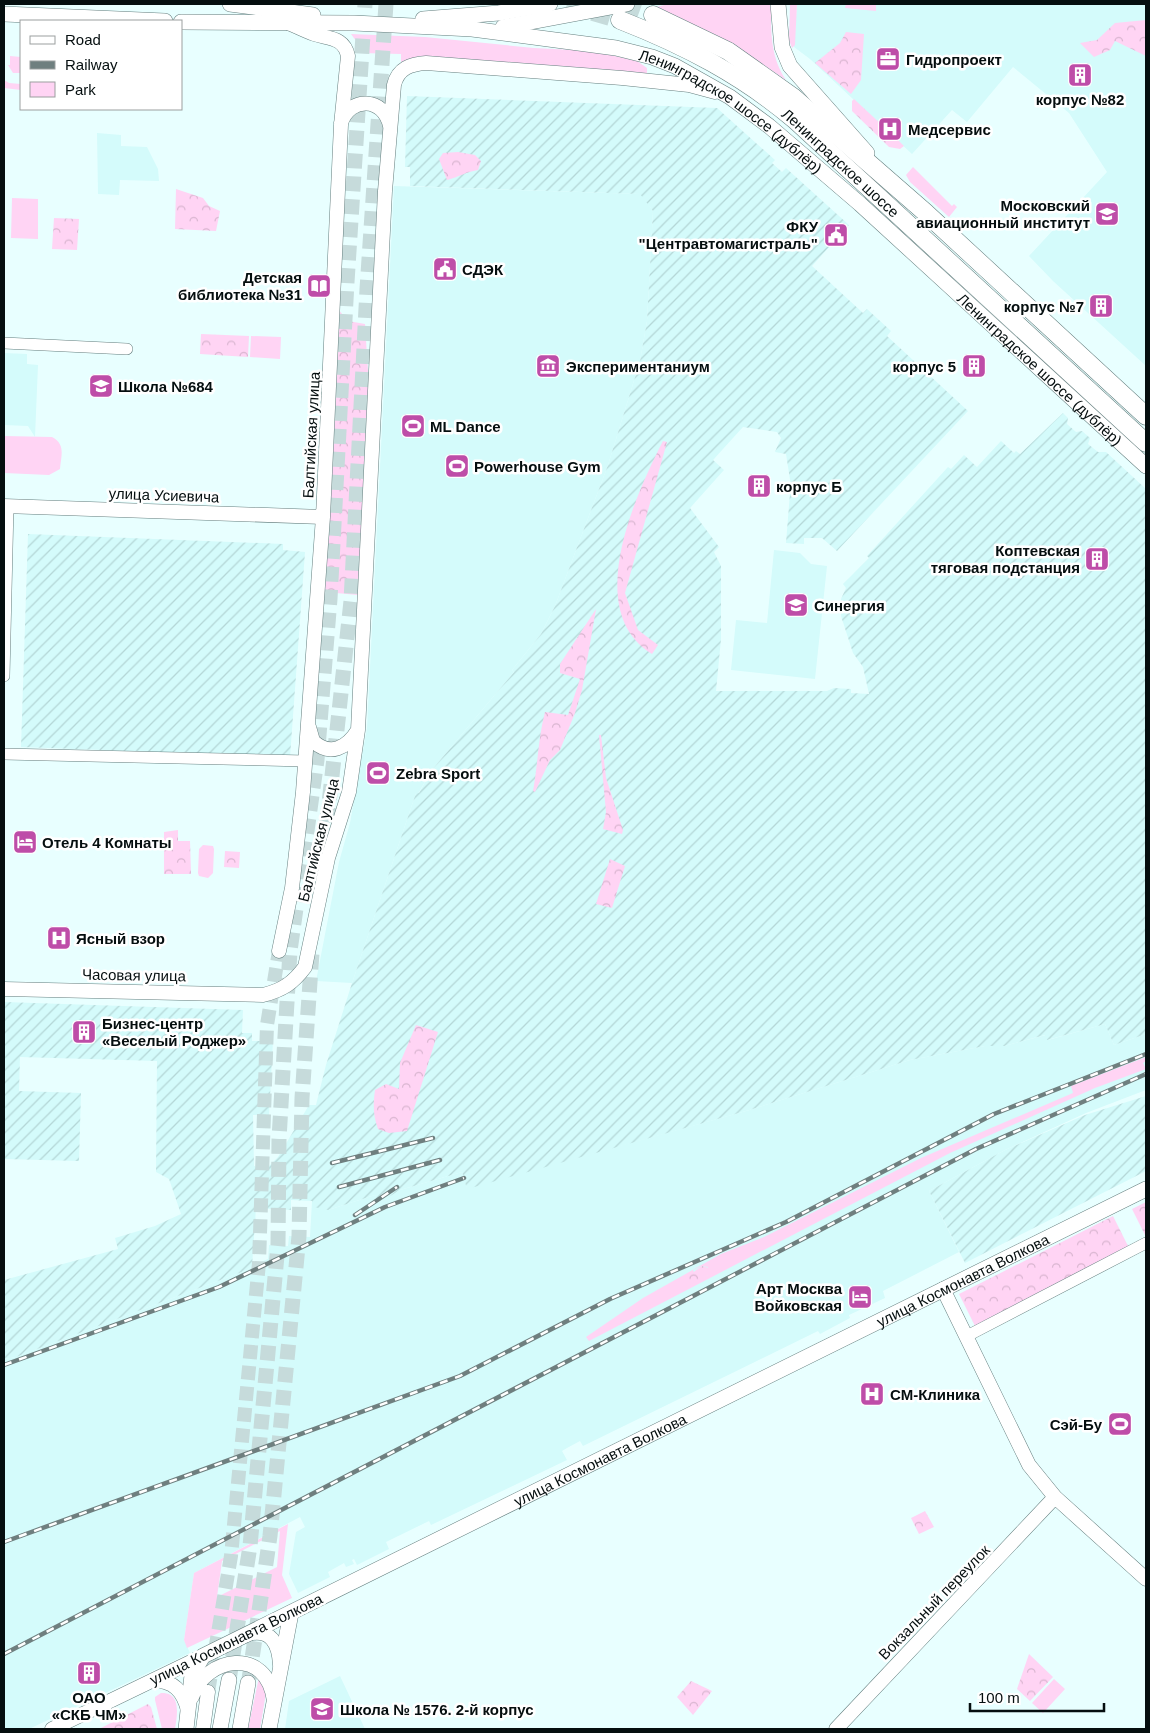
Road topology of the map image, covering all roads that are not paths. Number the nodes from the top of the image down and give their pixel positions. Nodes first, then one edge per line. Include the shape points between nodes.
1 (230, 4) edge
2 (550, 4) edge
3 (778, 4) edge
4 (784, 4) edge
5 (624, 12) edge
6 (4, 14) edge
7 (653, 15) tunnel mouth
8 (142, 20) edge
9 (778, 20) junction
10 (182, 22) edge
11 (287, 22) junction
12 (354, 23) junction
13 (382, 24) junction
14 (472, 29) junction
15 (730, 97) junction
16 (341, 125) junction
17 (391, 130) junction
18 (860, 204) junction
19 (926, 213) junction
20 (940, 255) junction
21 (4, 343) edge
22 (126, 350) dead end
23 (1146, 416) edge
24 (1146, 443) edge
25 (1146, 466) edge
26 (6, 506) edge
27 (323, 517) junction
28 (4, 676) edge
29 (308, 722) junction
30 (358, 730) junction
31 (4, 754) edge
32 (305, 761) junction
33 (280, 951) tunnel mouth
34 (4, 989) edge
35 (263, 994) joint
36 (1146, 1189) edge
37 (1144, 1244) edge
38 (943, 1289) junction
39 (967, 1336) junction
40 (1055, 1497) junction
41 (1146, 1579) edge
42 (291, 1612) junction
43 (247, 1634) junction
44 (203, 1656) junction
45 (280, 1665) junction
46 (153, 1680) junction
47 (229, 1680) tunnel mouth
48 (248, 1683) tunnel mouth
49 (208, 1692) tunnel mouth
50 (274, 1702) junction
51 (188, 1710) junction
52 (843, 1727) edge
53 (52, 1729) edge
54 (186, 1729) edge
55 (203, 1729) edge
56 (220, 1729) edge
57 (240, 1729) edge
58 (269, 1729) edge

1 - 12 main road
2 - 13 main road via 499,13
3 - 9 main road
4 - 9 main road
5 - 14 main road
5 - 20 main road, Ленинградское шоссе via 756,88 795,120
6 - 8 main road
7 - 19 main road, Ленинградское шоссе via 711,42 759,71 794,97
9 - 19 main road via 782,47 790,66
10 - 11 main road
11 - 12 main road
11 - 16 street, Балтийская улица via 313,34 338,40 345,46 348,56
12 - 13 main road
13 - 14 main road, Ленинградское шоссе (дублёр)
14 - 15 main road, Ленинградское шоссе (дублёр) via 591,43 635,52 675,66
15 - 17 street, Балтийская улица via 679,84 426,62 410,66 398,75 394,85
15 - 18 main road, Ленинградское шоссе (дублёр)
16 - 17 street via 348,112 370,103 378,105 386,114
16 - 27 street, Балтийская улица
17 - 30 street, Балтийская улица
18 - 20 main road
18 - 25 main road, Ленинградское шоссе (дублёр)
19 - 23 main road, Ленинградское шоссе
20 - 24 main road, Ленинградское шоссе
21 - 22 street
26 - 27 street, улица Усиевича
26 - 28 street
27 - 29 street, Балтийская улица
29 - 30 street via 313,741 326,750 344,746 352,741
29 - 32 street, Балтийская улица
30 - 35 street, Балтийская улица via 348,792 328,858 305,967 294,982 278,991
31 - 32 street
32 - 33 street, Балтийская улица via 292,888
34 - 35 street, Часовая улица
36 - 38 main road, улица Космонавта Волкова
37 - 39 street
38 - 39 street
38 - 42 main road, улица Космонавта Волкова
39 - 40 street via 1029,1465
40 - 41 street
40 - 52 street, Вокзальный переулок
42 - 43 main road, улица Космонавта Волкова
42 - 45 main road
43 - 44 main road, улица Космонавта Волкова
43 - 45 street via 267,1634 279,1654
44 - 46 street, улица Космонавта Волкова
44 - 51 main road via 192,1675
45 - 50 main road
46 - 51 street via 162,1680 177,1688
46 - 53 street, улица Космонавта Волкова
47 - 56 main road
48 - 57 main road
49 - 55 street
50 - 51 street via 270,1682 259,1669 233,1663 198,1682
50 - 58 main road
51 - 54 main road

